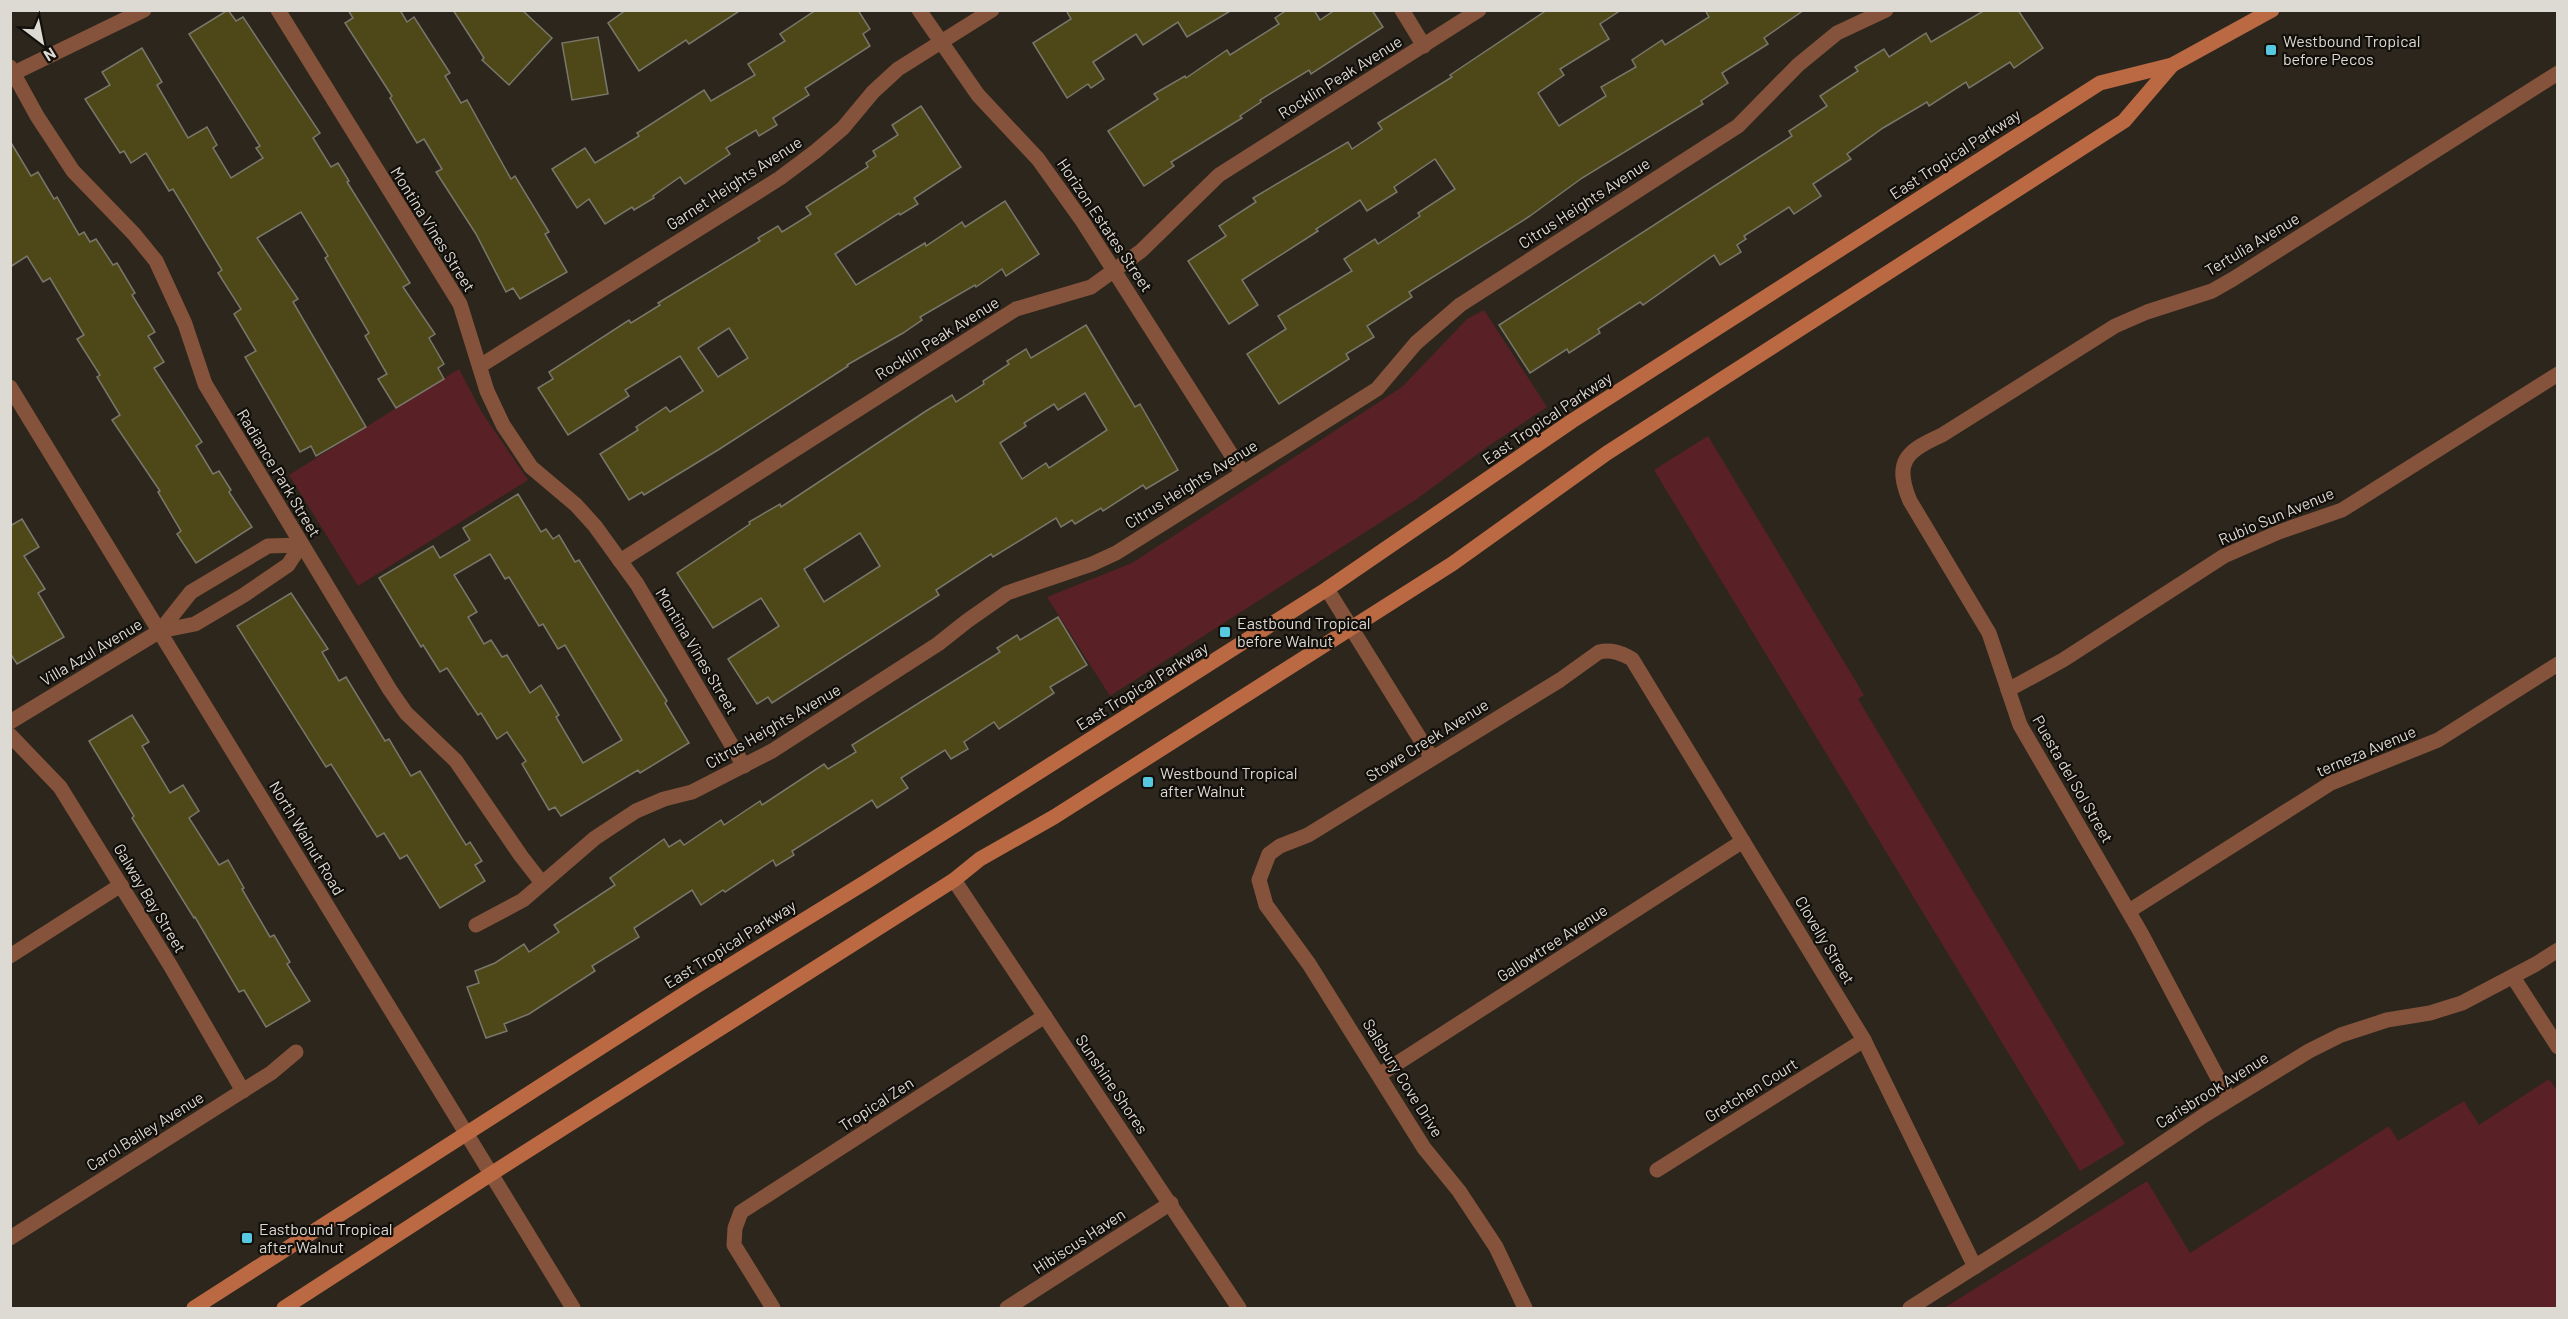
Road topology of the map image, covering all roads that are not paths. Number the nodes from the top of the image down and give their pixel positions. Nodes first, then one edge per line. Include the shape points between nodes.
1 (144, 10) edge
2 (278, 10) edge
3 (920, 10) edge
4 (992, 10) edge
5 (1402, 10) edge
6 (1479, 10) edge
7 (1886, 10) edge
8 (2272, 10) edge
9 (940, 43) junction
10 (1425, 46) junction
11 (2172, 65) junction
12 (12, 70) edge
13 (2558, 73) edge
14 (1114, 270) junction
15 (480, 366) junction
16 (2558, 374) edge
17 (10, 387) edge
18 (1902, 471) joint
19 (1243, 473) junction
20 (301, 545) junction
21 (620, 561) junction
22 (1326, 589) junction
23 (1351, 629) junction
24 (160, 631) junction
25 (1614, 651) joint
26 (2558, 664) edge
27 (2008, 690) junction
28 (10, 722) edge
29 (10, 735) edge
30 (1432, 758) junction
31 (744, 766) junction
32 (1743, 841) junction
33 (1263, 866) joint
34 (954, 880) junction
35 (542, 883) junction
36 (121, 885) junction
37 (2129, 911) junction
38 (476, 925) dead end
39 (2558, 950) edge
40 (10, 956) edge
41 (2513, 976) junction
42 (1045, 1016) junction
43 (1864, 1040) junction
44 (2558, 1047) edge
45 (296, 1052) dead end
46 (1379, 1075) junction
47 (243, 1091) junction
48 (2229, 1099) junction
49 (466, 1132) junction
50 (1657, 1170) dead end
51 (491, 1174) junction
52 (1171, 1203) junction
53 (10, 1238) edge
54 (1975, 1267) junction
55 (194, 1308) edge
56 (284, 1308) edge
57 (573, 1308) edge
58 (773, 1308) edge
59 (1007, 1308) edge
60 (1239, 1308) edge
61 (1525, 1308) edge
62 (1910, 1308) edge

1 - 12 street
2 - 15 street, Montina Vines Street via 460,304
3 - 9 street, Horizon Estates Street
4 - 9 street, Garnet Heights Avenue
5 - 10 street
6 - 10 street, Rocklin Peak Avenue
7 - 19 street, Citrus Heights Avenue via 1838,33 1798,65 1738,126 1460,305 1416,343 1377,389
8 - 11 main road, East Tropical Parkway
9 - 14 street, Horizon Estates Street via 978,95 1038,159
9 - 15 street, Garnet Heights Avenue via 898,69 843,128 780,178
10 - 14 street, Rocklin Peak Avenue via 1220,175 1154,239
11 - 22 main road, East Tropical Parkway via 2100,83 1572,421
11 - 23 main road, East Tropical Parkway via 2124,121 1607,453 1489,539
12 - 20 street, Radiance Park Street via 73,171 156,261 185,324 205,384
13 - 18 street, Tertulia Avenue via 2212,291 2115,326 1912,450
14 - 19 street, Horizon Estates Street
14 - 21 street, Rocklin Peak Avenue via 1091,287 1016,309
15 - 21 street, Montina Vines Street via 503,425 531,467 576,505
16 - 27 street, Rubio Sun Avenue via 2342,510 2224,556 2063,660
17 - 24 street, North Walnut Road
18 - 27 street, Puesta del Sol Street via 1910,501 1989,633
19 - 31 street, Citrus Heights Avenue via 1116,552 1007,593 901,668
20 - 24 street, Villa Azul Avenue via 288,565 244,595 195,624
20 - 24 street, Villa Azul Avenue via 268,546 191,592
20 - 35 street, Radiance Park Street via 401,705 456,761
21 - 31 street, Montina Vines Street
22 - 23 street
22 - 49 main road, East Tropical Parkway
23 - 30 street
23 - 34 main road, East Tropical Parkway via 1054,817 980,859
24 - 28 street, Villa Azul Avenue
24 - 49 street, North Walnut Road
25 - 30 street, Stowe Creek Avenue via 1599,652
25 - 32 street, Clovelly Street via 1632,659
26 - 37 street, terneza Avenue via 2438,740 2331,783
27 - 37 street, Puesta del Sol Street via 2020,725
29 - 36 street, Galway Bay Street via 60,787
30 - 33 street, Stowe Creek Avenue via 1308,835 1280,846 1269,854
31 - 35 street, Citrus Heights Avenue via 693,792 636,811 595,838
32 - 43 street, Clovelly Street
32 - 46 street, Gallowtree Avenue
33 - 46 street, Salsbury Cove Drive via 1259,880 1266,905
34 - 42 street, Sunshine Shores
34 - 51 main road, East Tropical Parkway
35 - 38 street, Citrus Heights Avenue via 523,900
36 - 40 street
36 - 47 street, Galway Bay Street
37 - 48 street, Puesta del Sol Street
39 - 41 street, Carisbrook Avenue
41 - 44 street
41 - 48 street, Carisbrook Avenue via 2462,1003 2341,1035
42 - 52 street, Sunshine Shores
42 - 58 street, Tropical Zen via 741,1212 734,1245
43 - 50 street, Gretchen Court
43 - 54 street, Clovelly Street
45 - 47 street, Carol Bailey Avenue
46 - 61 street, Salsbury Cove Drive via 1424,1148 1459,1191 1496,1247
47 - 53 street, Carol Bailey Avenue
48 - 54 street, Carisbrook Avenue
49 - 51 street, North Walnut Road
49 - 55 main road, East Tropical Parkway
51 - 56 main road, East Tropical Parkway
51 - 57 street, North Walnut Road
52 - 59 street, Hibiscus Haven
52 - 60 street, Sunshine Shores
54 - 62 street, Carisbrook Avenue

